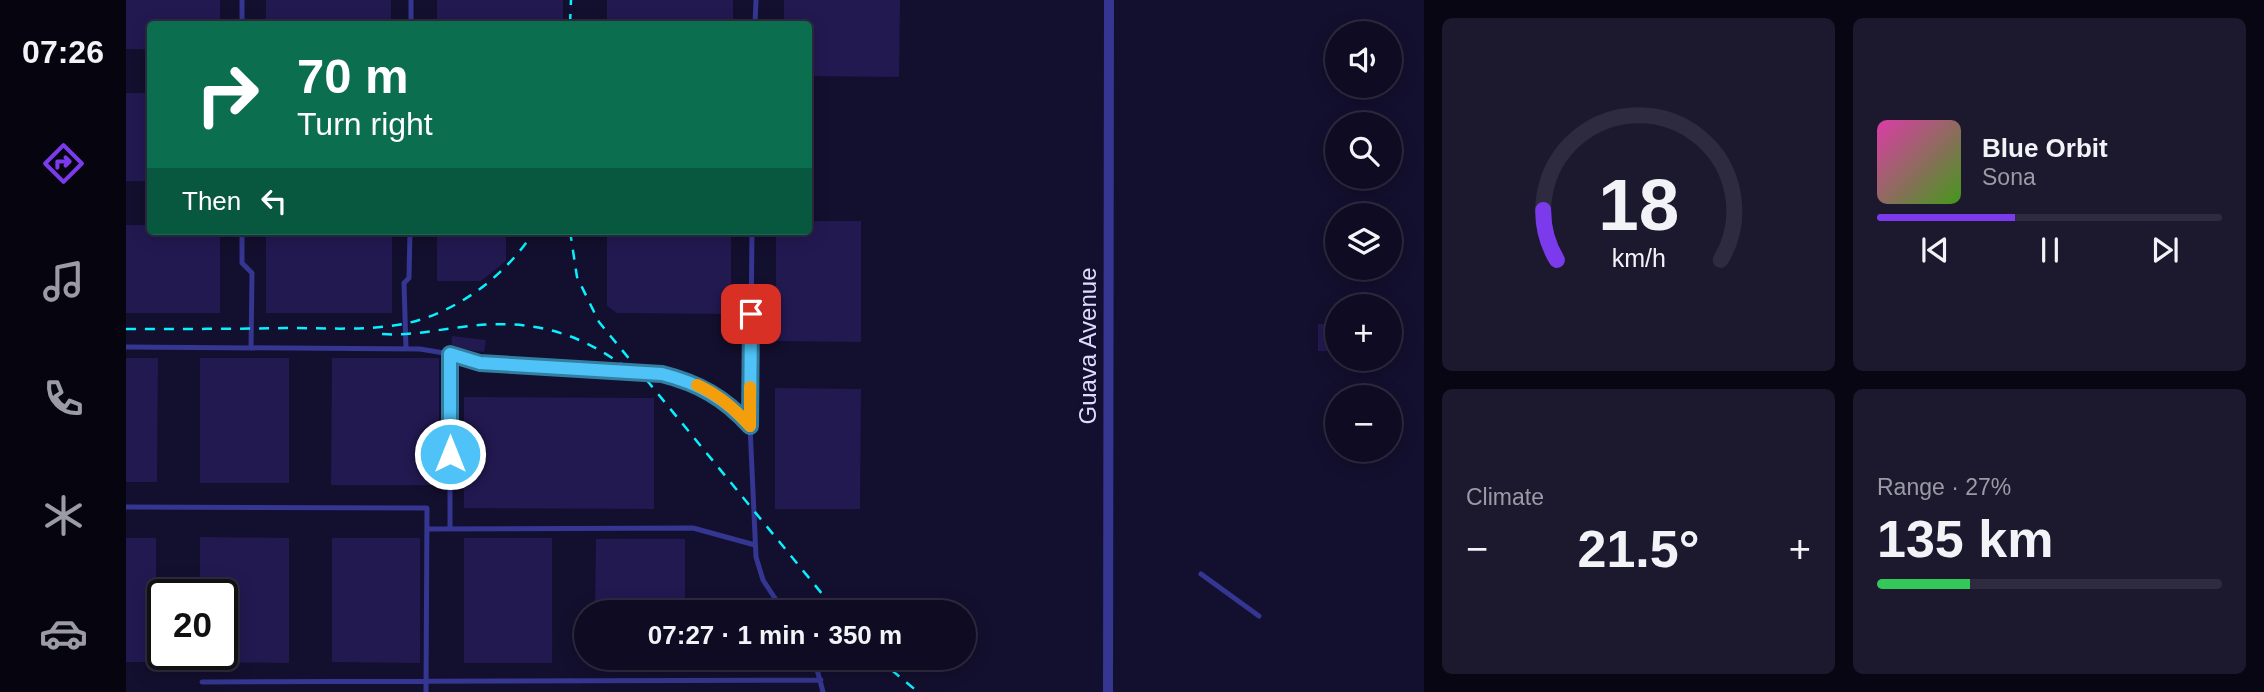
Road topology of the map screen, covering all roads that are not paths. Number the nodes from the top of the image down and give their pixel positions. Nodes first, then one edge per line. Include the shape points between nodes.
1 (242, 0) edge
2 (411, 0) edge
3 (756, 0) edge
4 (1109, 0) edge
5 (242, 21) edge
6 (411, 21) edge
7 (755, 21) edge
8 (242, 235) edge
9 (410, 235) edge
10 (752, 235) edge
11 (126, 347) edge
12 (251, 348) junction
13 (406, 349) junction
14 (450, 354) junction
15 (750, 426) junction
16 (126, 507) edge
17 (427, 529) junction
18 (450, 529) junction
19 (755, 545) junction
20 (1201, 574) dead end
21 (776, 600) edge
22 (1259, 616) dead end
23 (818, 670) edge
24 (821, 680) junction
25 (426, 681) junction
26 (202, 682) dead end
27 (426, 692) edge
28 (823, 692) edge
29 (1108, 692) edge

1 - 5 lane
2 - 6 lane
3 - 7 lane
4 - 29 street, Guava Avenue
8 - 12 lane via 242,263 252,273
9 - 13 lane via 409,278 404,283
10 - 15 lane
11 - 12 lane
12 - 13 lane
13 - 14 lane
14 - 15 lane via 480,363 662,374 710,391
14 - 18 lane
15 - 19 lane
16 - 17 lane via 427,508
17 - 18 lane
17 - 25 lane
18 - 19 lane via 693,528
19 - 21 lane via 763,580
20 - 22 lane
23 - 24 lane
24 - 25 lane
24 - 28 lane
25 - 26 lane
25 - 27 lane

